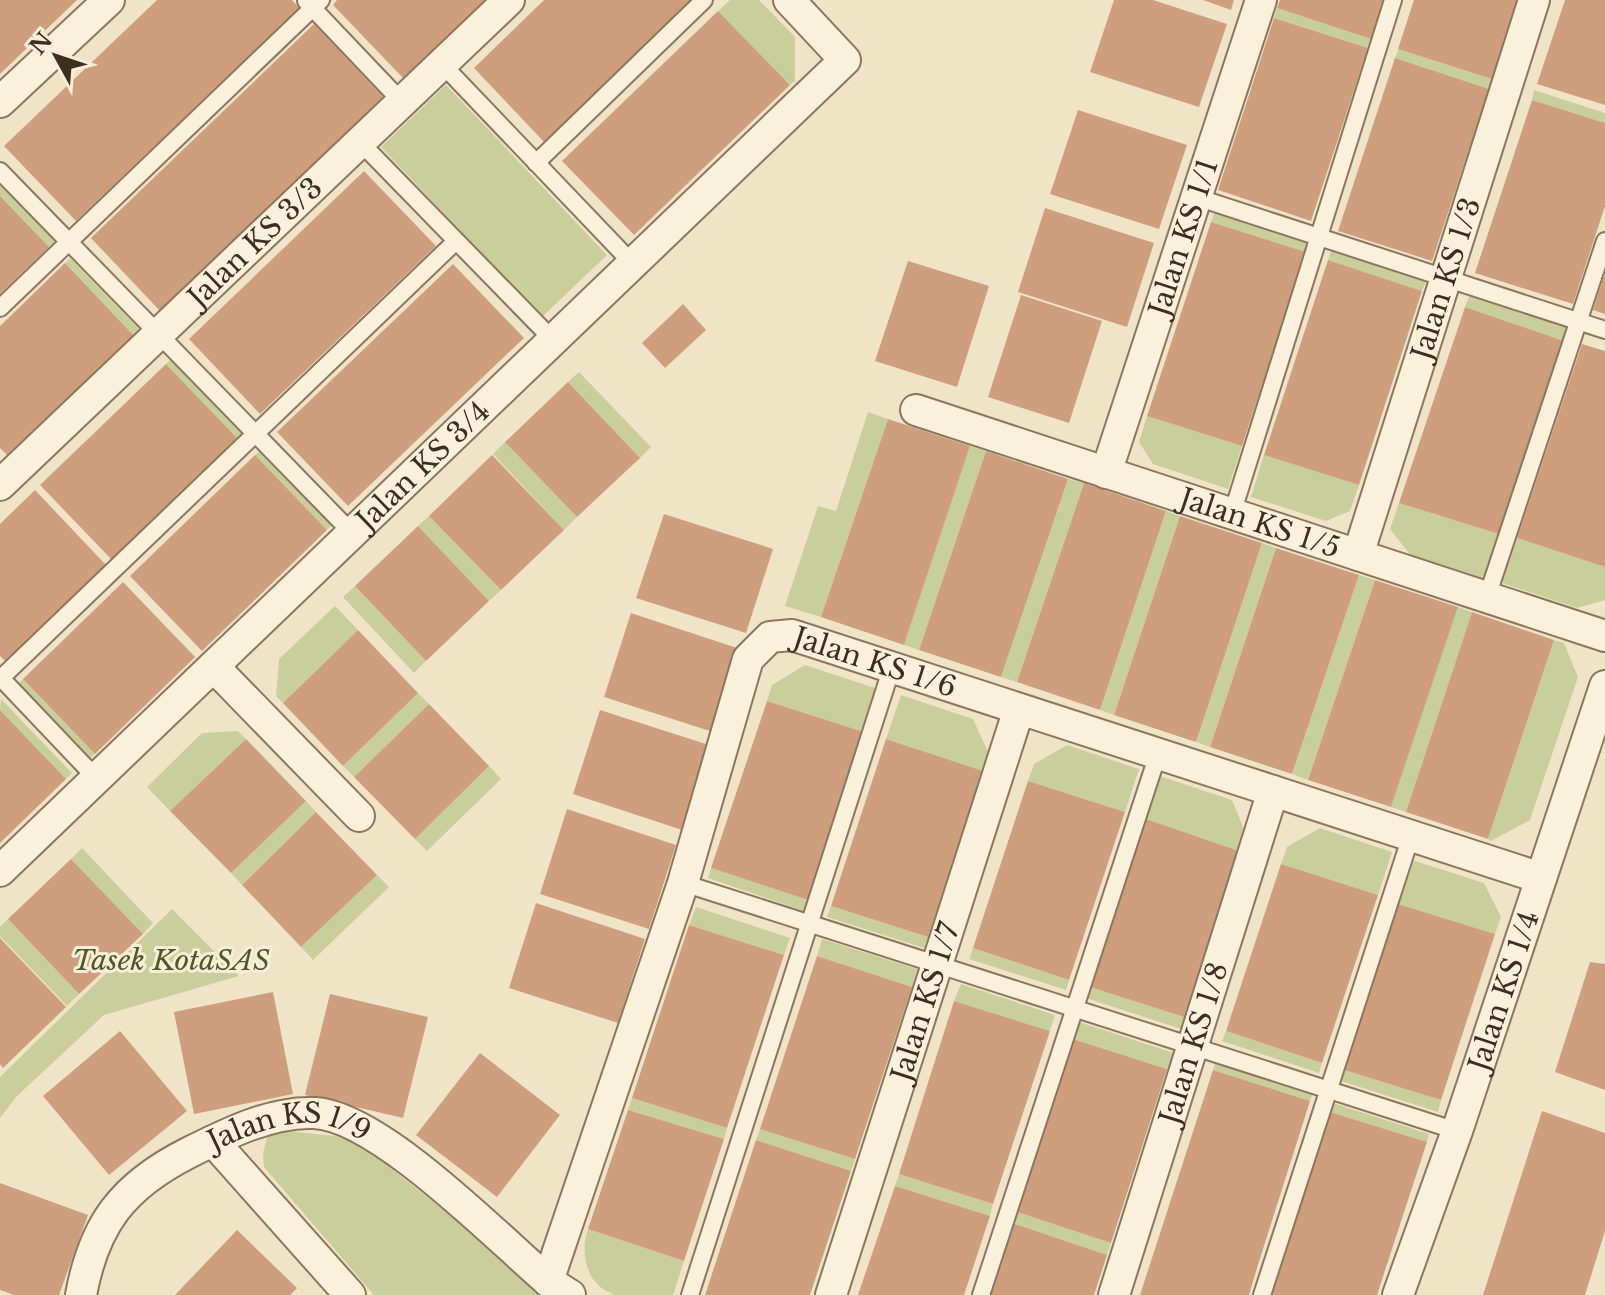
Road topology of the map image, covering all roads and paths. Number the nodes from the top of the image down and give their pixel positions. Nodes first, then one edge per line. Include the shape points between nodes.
1 (109, 0) edge
2 (509, 0) edge
3 (704, 0) edge
4 (789, 0) edge
5 (1261, 0) edge
6 (1393, 0) edge
7 (1534, 0) edge
8 (313, 3) edge
9 (442, 64) junction
10 (0, 102) edge
11 (402, 102) junction
12 (360, 142) junction
13 (536, 163) junction
14 (0, 171) edge
15 (1196, 197) junction
16 (1320, 237) junction
17 (1605, 241) edge
18 (69, 242) junction
19 (455, 242) junction
20 (633, 264) junction
21 (1447, 278) junction
22 (0, 308) edge
23 (1578, 321) junction
24 (1605, 330) edge
25 (159, 334) junction
26 (553, 340) junction
27 (916, 410) dead end
28 (255, 435) junction
29 (1106, 473) junction
30 (0, 485) edge
31 (1232, 514) junction
32 (352, 533) junction
33 (1358, 555) junction
34 (1487, 597) junction
35 (1605, 636) edge
36 (214, 667) junction
37 (892, 667) junction
38 (0, 678) edge
39 (1605, 686) edge
40 (1019, 709) junction
41 (1158, 754) junction
42 (97, 779) junction
43 (1273, 791) junction
44 (359, 816) dead end
45 (1411, 836) junction
46 (0, 871) edge
47 (1541, 878) junction
48 (683, 883) junction
49 (810, 923) junction
50 (937, 964) junction
51 (1075, 1008) junction
52 (1193, 1047) junction
53 (1329, 1090) junction
54 (1457, 1131) junction
55 (213, 1141) junction
56 (559, 1288) edge
57 (81, 1295) edge
58 (350, 1295) edge
59 (690, 1295) edge
60 (831, 1295) edge
61 (981, 1295) edge
62 (1114, 1295) edge
63 (1262, 1295) edge
64 (1398, 1295) edge

1 - 10 street
2 - 9 street, Jalan KS 3/3
3 - 13 lane
4 - 20 street, Jalan KS 3/4 via 845,60
5 - 15 street, Jalan KS 1/1
6 - 16 lane
7 - 21 street, Jalan KS 1/3
8 - 11 lane
8 - 18 lane
9 - 11 street, Jalan KS 3/3
9 - 13 lane
11 - 12 street, Jalan KS 3/3
12 - 19 lane
12 - 25 street, Jalan KS 3/3
13 - 20 lane
14 - 18 lane
15 - 16 lane
15 - 29 street, Jalan KS 1/1
16 - 21 lane
16 - 31 lane
17 - 23 lane
18 - 22 lane
18 - 25 lane
19 - 26 lane
19 - 28 lane
20 - 26 street, Jalan KS 3/4
21 - 23 lane
21 - 33 street, Jalan KS 1/3
23 - 24 lane
23 - 34 lane
25 - 28 lane
25 - 30 street, Jalan KS 3/3
26 - 32 street, Jalan KS 3/4
27 - 29 street, Jalan KS 1/5
28 - 32 lane
28 - 38 lane
29 - 31 street, Jalan KS 1/5
31 - 33 street, Jalan KS 1/5
32 - 36 street, Jalan KS 3/4
33 - 34 street, Jalan KS 1/5
34 - 35 street, Jalan KS 1/5
36 - 42 street, Jalan KS 3/4
36 - 44 street
37 - 40 street, Jalan KS 1/6
37 - 48 street, Jalan KS 1/6 via 792,635 770,637 748,659
37 - 49 lane
38 - 42 lane
39 - 47 street, Jalan KS 1/4
40 - 41 street, Jalan KS 1/6
40 - 50 street, Jalan KS 1/7
41 - 43 street, Jalan KS 1/6
41 - 51 lane
42 - 46 street, Jalan KS 3/4
43 - 45 street, Jalan KS 1/6
43 - 52 street, Jalan KS 1/8
45 - 47 street, Jalan KS 1/6
45 - 53 lane
47 - 54 street, Jalan KS 1/4
48 - 49 lane
48 - 56 street, Jalan KS 1/6
49 - 50 lane
49 - 59 lane
50 - 51 lane
50 - 60 street, Jalan KS 1/7
51 - 52 lane
51 - 61 lane
52 - 53 lane
52 - 62 street, Jalan KS 1/8
53 - 54 lane
53 - 63 lane
54 - 64 street, Jalan KS 1/4
55 - 56 street, Jalan KS 1/9 via 279,1116 317,1113 355,1126 407,1159
55 - 57 street, Jalan KS 1/9 via 133,1187 105,1219 88,1256
55 - 58 street

